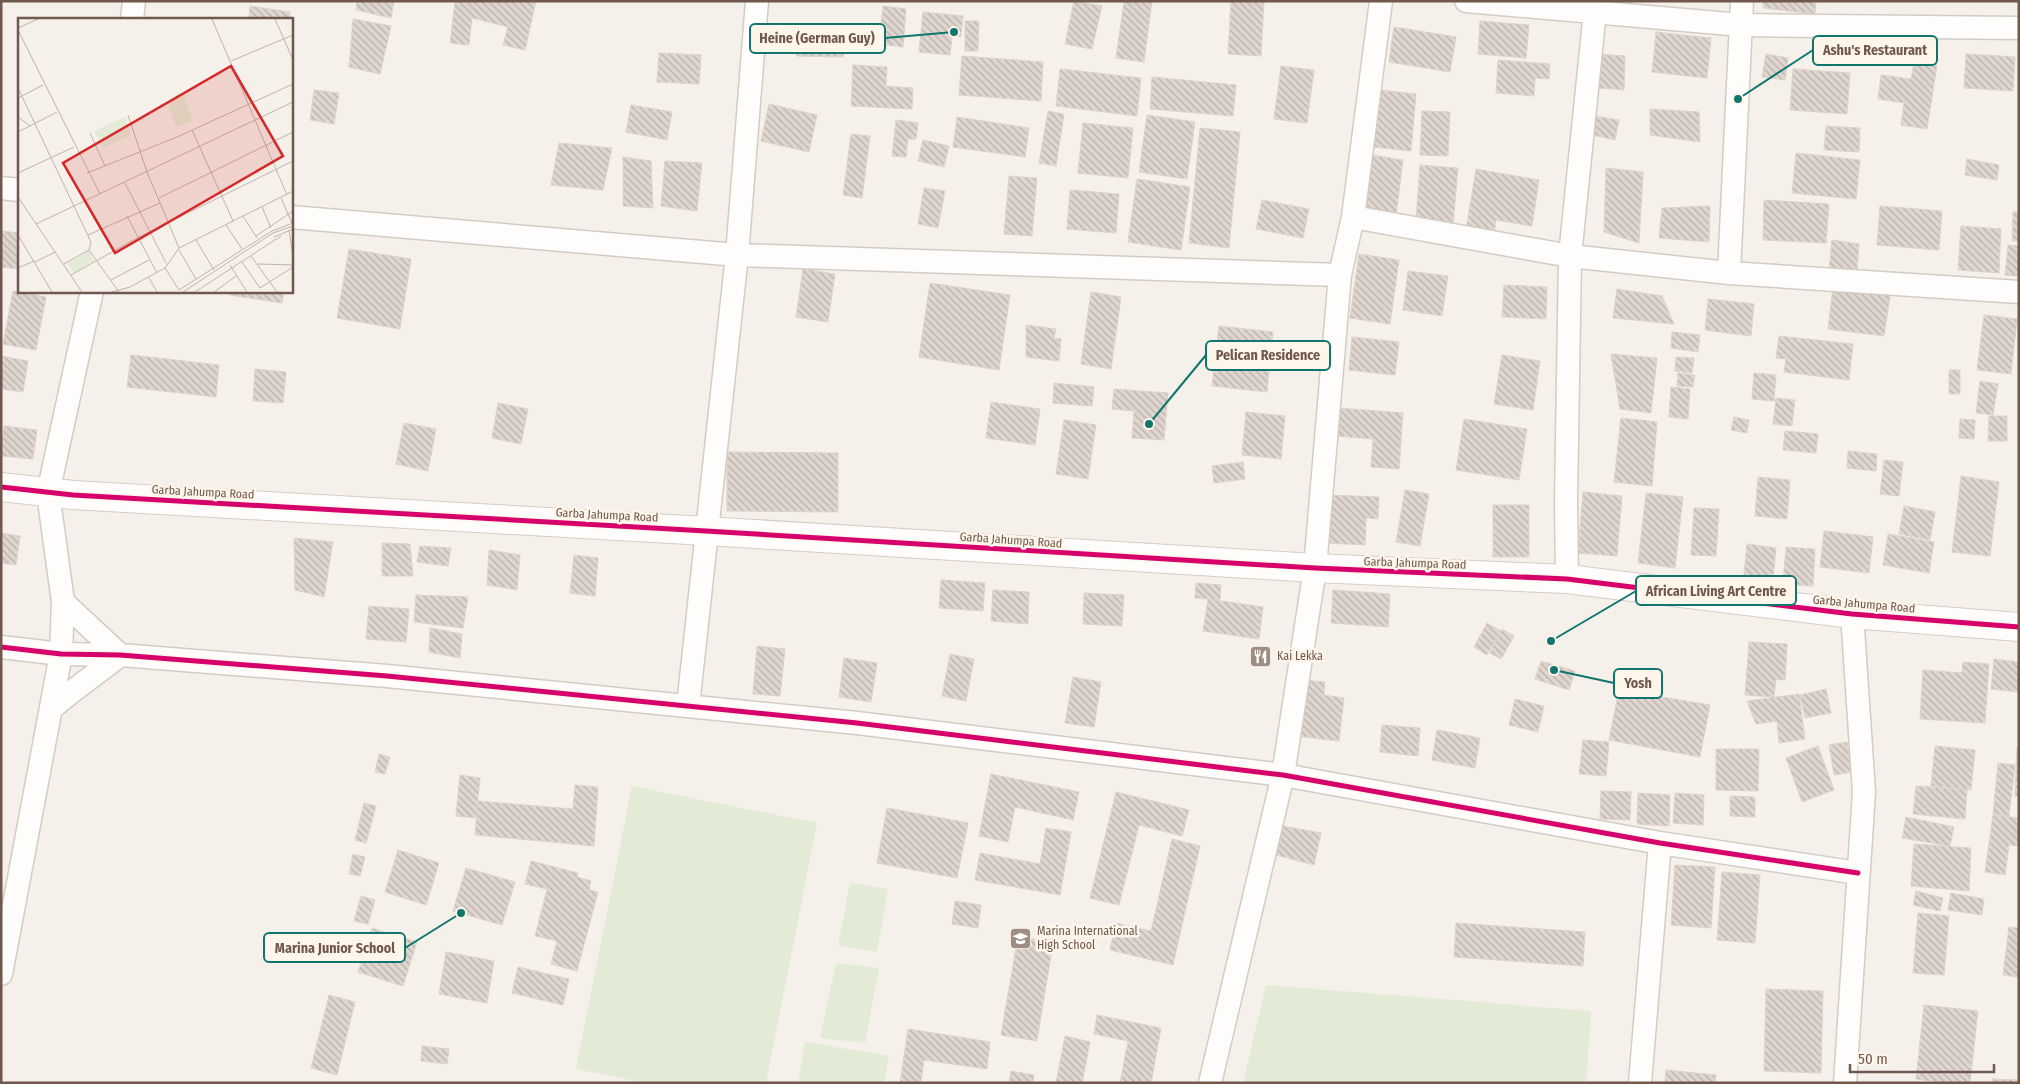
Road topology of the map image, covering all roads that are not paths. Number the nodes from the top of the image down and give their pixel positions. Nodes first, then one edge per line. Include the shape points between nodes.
1 (134, 1) edge
2 (756, 1) edge
3 (1381, 1) edge
4 (1466, 1) edge
5 (1742, 1) edge
6 (1595, 6) edge
7 (132, 18) edge
8 (1742, 25) junction
9 (2019, 28) edge
10 (1, 188) edge
11 (18, 190) edge
12 (292, 217) edge
13 (1353, 217) junction
14 (737, 255) junction
15 (1570, 256) junction
16 (1340, 274) junction
17 (1729, 274) junction
18 (92, 292) edge
19 (2019, 292) edge
20 (1, 487) edge
21 (48, 493) junction
22 (706, 531) junction
23 (1315, 568) junction
24 (1567, 579) junction
25 (63, 602) junction
26 (1852, 614) junction
27 (2019, 627) edge
28 (1, 648) edge
29 (61, 654) junction
30 (120, 655) junction
31 (688, 706) junction
32 (51, 709) junction
33 (1283, 775) junction
34 (1660, 843) junction
35 (1858, 873) junction
36 (1, 974) edge
37 (1210, 1083) edge
38 (1640, 1083) edge
39 (1845, 1083) edge

1 - 7 street
2 - 14 street
3 - 13 street
4 - 6 street
5 - 8 street
6 - 8 street
6 - 15 street
8 - 9 street
8 - 17 street
10 - 11 street
12 - 14 street
13 - 15 street
13 - 16 street
14 - 16 street
14 - 22 street
15 - 17 street
15 - 24 street
16 - 23 street
17 - 19 street
18 - 21 street
20 - 21 street, Garba Jahumpa Road
21 - 22 street, Garba Jahumpa Road
21 - 25 street
22 - 23 street, Garba Jahumpa Road
22 - 31 street
23 - 24 street, Garba Jahumpa Road
23 - 33 street
24 - 26 street, Garba Jahumpa Road
25 - 29 street
25 - 30 street
26 - 27 street, Garba Jahumpa Road
26 - 35 street via 1864,792
28 - 29 street
29 - 30 street
29 - 32 street
30 - 31 street via 396,677
30 - 32 street
31 - 33 street via 857,723
32 - 36 street
33 - 34 street
33 - 37 street
34 - 35 street
34 - 38 street
35 - 39 street

